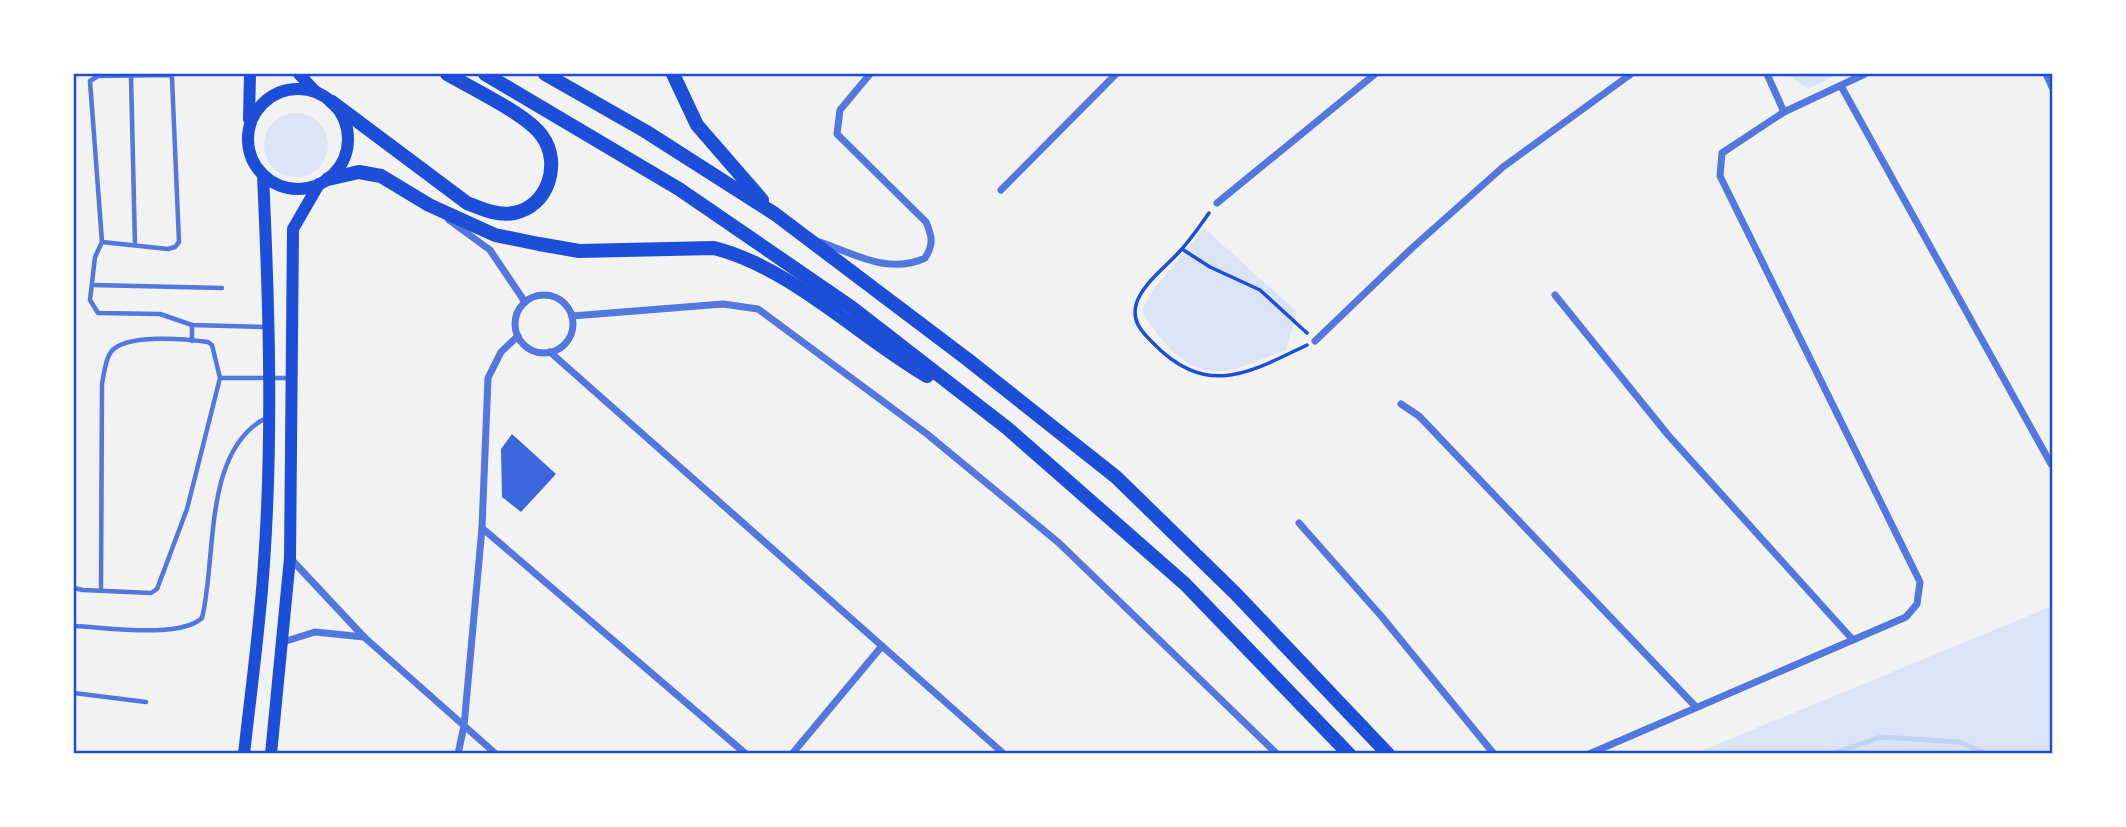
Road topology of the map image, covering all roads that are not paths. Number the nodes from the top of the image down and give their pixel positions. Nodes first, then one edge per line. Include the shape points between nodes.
1 (250, 74) edge
2 (299, 74) edge
3 (447, 74) edge
4 (485, 74) edge
5 (545, 74) edge
6 (673, 74) edge
7 (870, 74) edge
8 (1116, 74) edge
9 (1375, 74) edge
10 (1631, 74) edge
11 (1766, 74) edge
12 (1865, 74) edge
13 (2046, 74) edge
14 (131, 76) junction
15 (1841, 86) junction
16 (2053, 87) edge
17 (315, 92) junction
18 (332, 102) junction
19 (1784, 112) junction
20 (249, 124) junction
21 (262, 175) junction
22 (324, 182) junction
23 (1001, 190) dead end
24 (1217, 203) road end
25 (429, 205) junction
26 (775, 214) junction
27 (806, 237) junction
28 (102, 242) junction
29 (135, 245) junction
30 (92, 285) junction
31 (222, 288) dead end
32 (1555, 295) dead end
33 (526, 302) junction
34 (572, 316) junction
35 (192, 325) junction
36 (270, 327) junction
37 (518, 336) junction
38 (192, 341) junction
39 (1315, 341) road end
40 (550, 352) junction
41 (293, 378) junction
42 (220, 379) junction
43 (270, 380) junction
44 (971, 401) junction
45 (1401, 404) dead end
46 (270, 416) junction
47 (2051, 464) edge
48 (1299, 523) dead end
49 (482, 528) junction
50 (290, 558) junction
51 (74, 588) edge
52 (101, 590) junction
53 (74, 626) edge
54 (364, 638) junction
55 (1853, 640) junction
56 (283, 642) junction
57 (882, 646) junction
58 (74, 693) edge
59 (146, 702) dead end
60 (1695, 706) junction
61 (464, 726) junction
62 (244, 754) edge
63 (271, 754) edge
64 (457, 754) edge
65 (496, 754) edge
66 (746, 754) edge
67 (792, 754) edge
68 (1004, 754) edge
69 (1277, 754) edge
70 (1349, 754) edge
71 (1388, 754) edge
72 (1494, 754) edge
73 (1590, 754) edge

1 - 20 main road
2 - 17 main road
3 - 18 highway via 533,125 547,144 553,160 549,181 527,210 489,212 467,203
4 - 44 highway via 679,189 851,307
5 - 26 highway
6 - 26 highway via 697,125
7 - 27 street via 839,110 837,134 926,222 931,248 925,258 900,266
8 - 23 street
9 - 24 street
10 - 39 street via 1503,167
11 - 19 street
12 - 15 street
13 - 16 street
14 - 28 lane via 98,76 90,82
14 - 29 lane
14 - 29 lane via 172,78 179,242 168,249
15 - 19 street
15 - 47 street
17 - 18 main road
17 - 20 main road via 281,91 266,99
18 - 22 main road via 342,114 348,142 345,156
19 - 55 street via 1722,153 1720,176 1920,582 1917,604 1906,617
20 - 21 main road via 247,145
21 - 22 main road via 289,189
21 - 36 main road
22 - 25 highway via 359,172 381,176
22 - 41 main road via 293,229
25 - 33 street via 490,250
25 - 44 highway via 495,235 579,251 714,248 734,253
26 - 27 highway
27 - 71 highway via 1116,477 1235,593
28 - 29 lane
28 - 30 lane
30 - 31 lane
30 - 35 lane via 89,300 98,313 160,314
32 - 55 street via 1668,435
33 - 34 street via 553,296
33 - 37 street via 516,318
34 - 40 street via 571,335
34 - 69 street via 723,304 758,309 927,434 1059,543
35 - 36 lane
35 - 38 lane
36 - 43 main road
37 - 40 street via 531,350
37 - 49 street via 501,352 488,378
38 - 42 lane via 212,345
38 - 52 lane via 142,339 110,353 102,384
40 - 57 street
41 - 43 lane
41 - 50 main road
42 - 43 lane
42 - 52 lane via 187,509 157,589 151,593
43 - 46 main road
44 - 70 highway via 1185,584
45 - 60 street via 1419,416
46 - 53 lane via 255,423 229,458 214,516 202,618 196,624 169,629
46 - 62 main road via 264,564
48 - 72 street
49 - 61 street
49 - 66 street
50 - 54 street
50 - 56 main road
51 - 52 lane
54 - 56 street via 327,631
54 - 61 street
55 - 60 street
56 - 63 main road
57 - 67 street
57 - 68 street
58 - 59 lane
60 - 73 street
61 - 64 street
61 - 65 street

